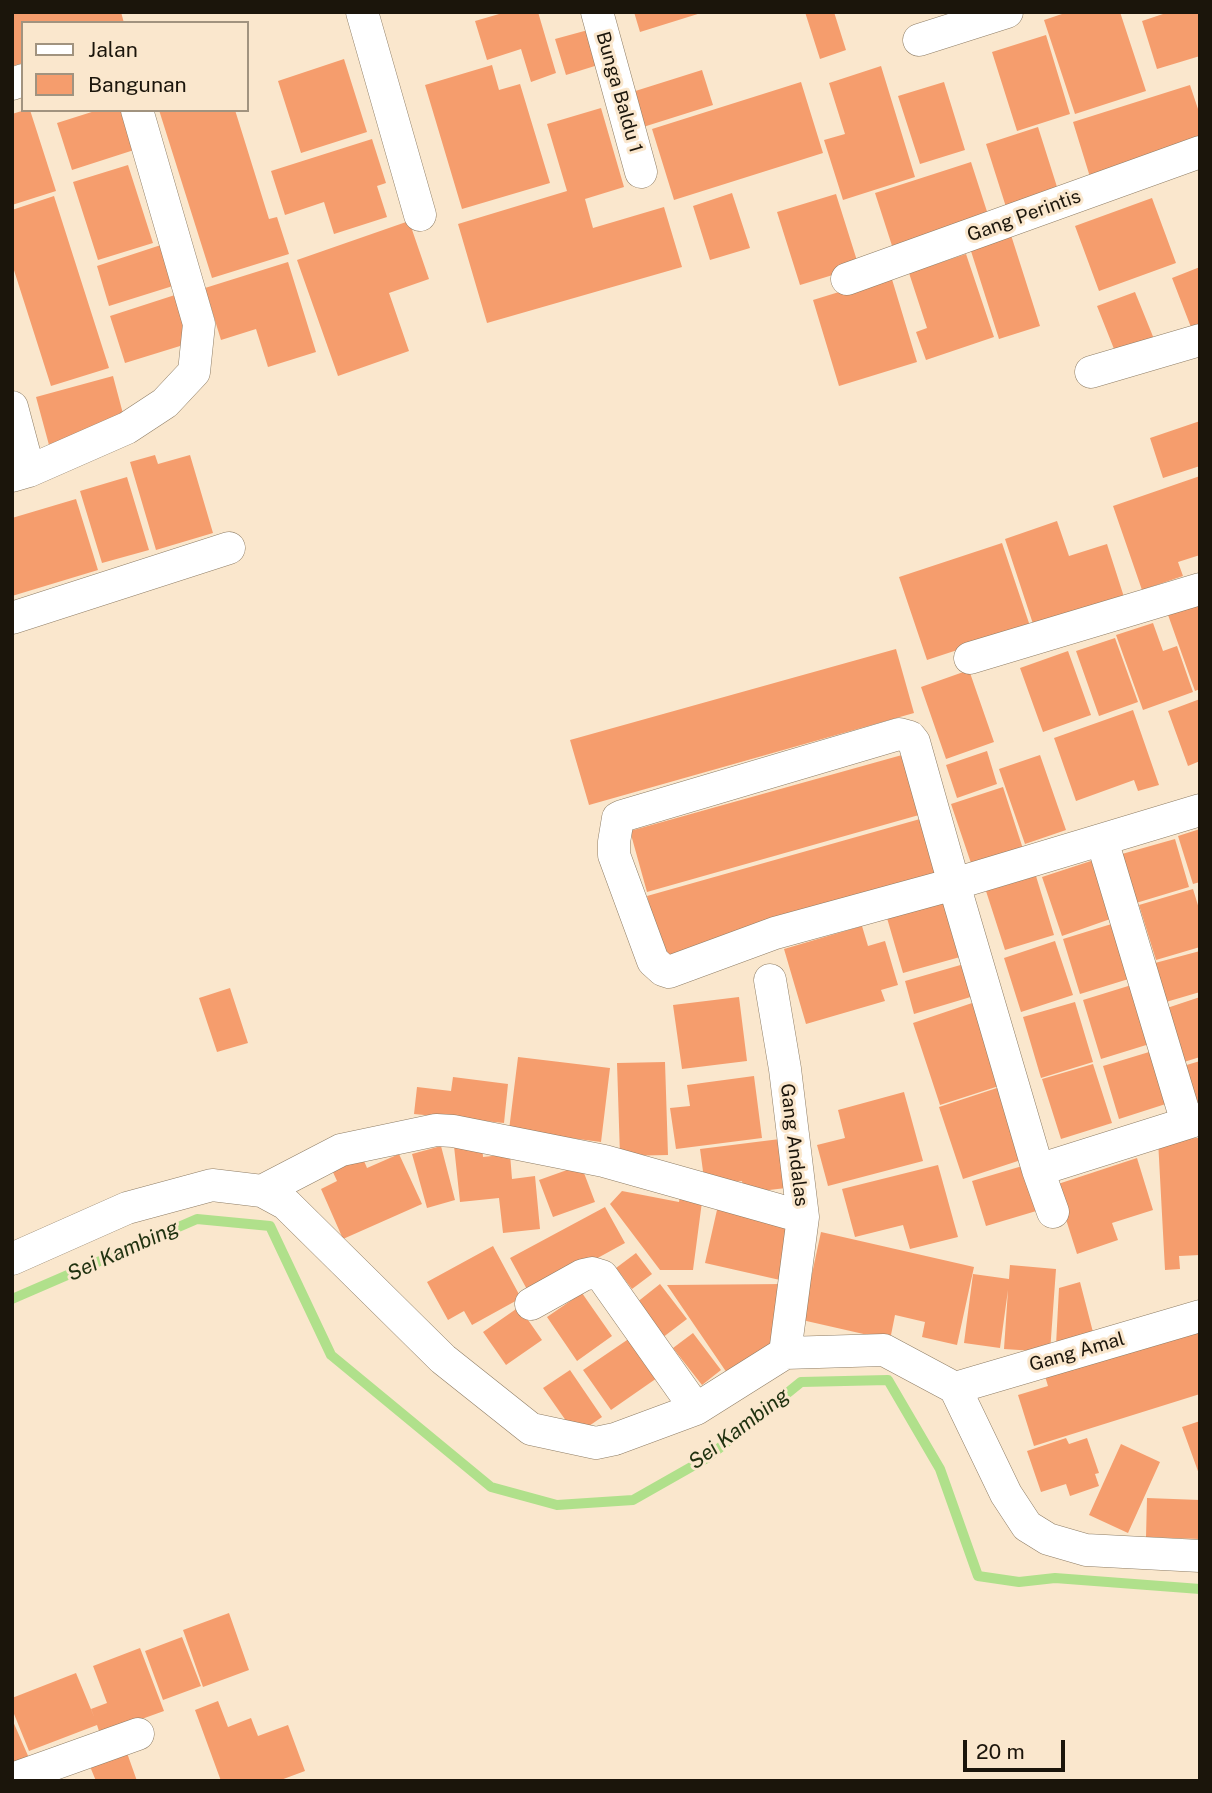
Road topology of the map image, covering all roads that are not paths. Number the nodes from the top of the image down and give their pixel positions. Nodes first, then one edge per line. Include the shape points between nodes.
1 (362, 12) edge
2 (597, 12) edge
3 (1007, 12) edge
4 (919, 40) dead end
5 (139, 112) edge
6 (1200, 152) edge
7 (641, 172) dead end
8 (420, 215) dead end
9 (847, 279) dead end
10 (1200, 340) edge
11 (1091, 372) dead end
12 (12, 407) edge
13 (21, 473) edge
14 (229, 548) dead end
15 (1200, 589) edge
16 (12, 618) edge
17 (970, 659) dead end
18 (1200, 810) edge
19 (1102, 840) junction
20 (954, 884) junction
21 (770, 980) dead end
22 (1193, 1121) edge
23 (1038, 1170) junction
24 (262, 1191) junction
25 (1053, 1212) dead end
26 (803, 1217) junction
27 (12, 1259) edge
28 (531, 1304) dead end
29 (1200, 1316) edge
30 (785, 1353) junction
31 (955, 1388) junction
32 (695, 1409) junction
33 (1200, 1556) edge
34 (138, 1734) dead end
35 (12, 1779) edge

1 - 8 street
2 - 7 street, Bunga Baldu 1
3 - 4 street
5 - 13 street via 199,324 194,372 165,403 127,428
6 - 9 street, Gang Perintis
10 - 11 street
12 - 13 street
14 - 16 street
15 - 17 street
18 - 19 street
19 - 20 street
19 - 22 street
20 - 20 street via 775,933 669,972 653,961 614,855 614,842 622,816 899,734 914,742
20 - 23 street
21 - 26 street, Gang Andalas
22 - 23 street
23 - 25 street
24 - 26 street via 341,1150 453,1130 604,1161
24 - 27 street via 212,1185 127,1208
24 - 32 street via 285,1204 443,1359 531,1429 596,1443
26 - 30 street, Gang Andalas
28 - 32 street via 583,1275 603,1276
29 - 31 street, Gang Amal
30 - 31 street via 884,1350
30 - 32 street
31 - 33 street via 1006,1494 1027,1526 1048,1539 1086,1550
34 - 35 street

